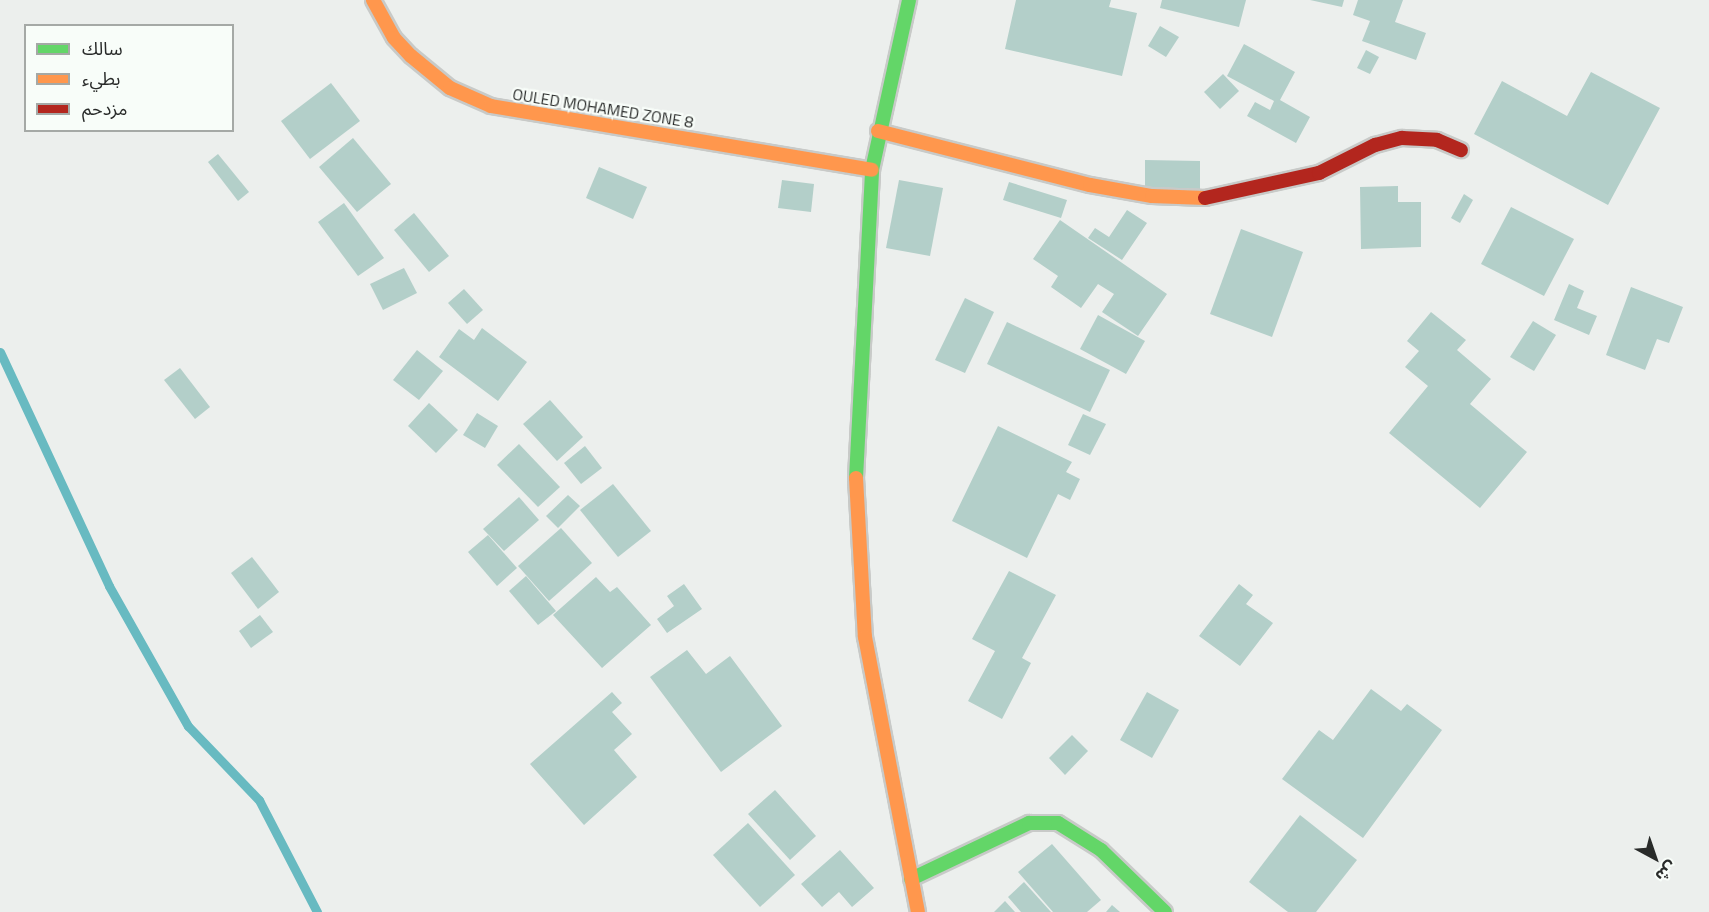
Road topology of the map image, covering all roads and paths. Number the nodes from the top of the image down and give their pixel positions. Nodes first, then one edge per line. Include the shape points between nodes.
1 (373, 0) edge
2 (909, 0) edge
3 (878, 131) junction
4 (1461, 150) dead end
5 (872, 170) junction
6 (911, 879) junction
7 (918, 912) edge
8 (1165, 912) edge

1 - 5 main road, OULED MOHAMED ZONE 8 via 394,38 411,56 450,88 491,106
2 - 3 main road
3 - 4 main road via 1090,184 1152,196 1200,199 1319,172 1375,145 1402,138 1437,140
3 - 5 main road
5 - 6 main road via 855,456 859,556 865,638
6 - 7 main road
6 - 8 main road via 1008,831 1029,824 1058,824 1101,850

